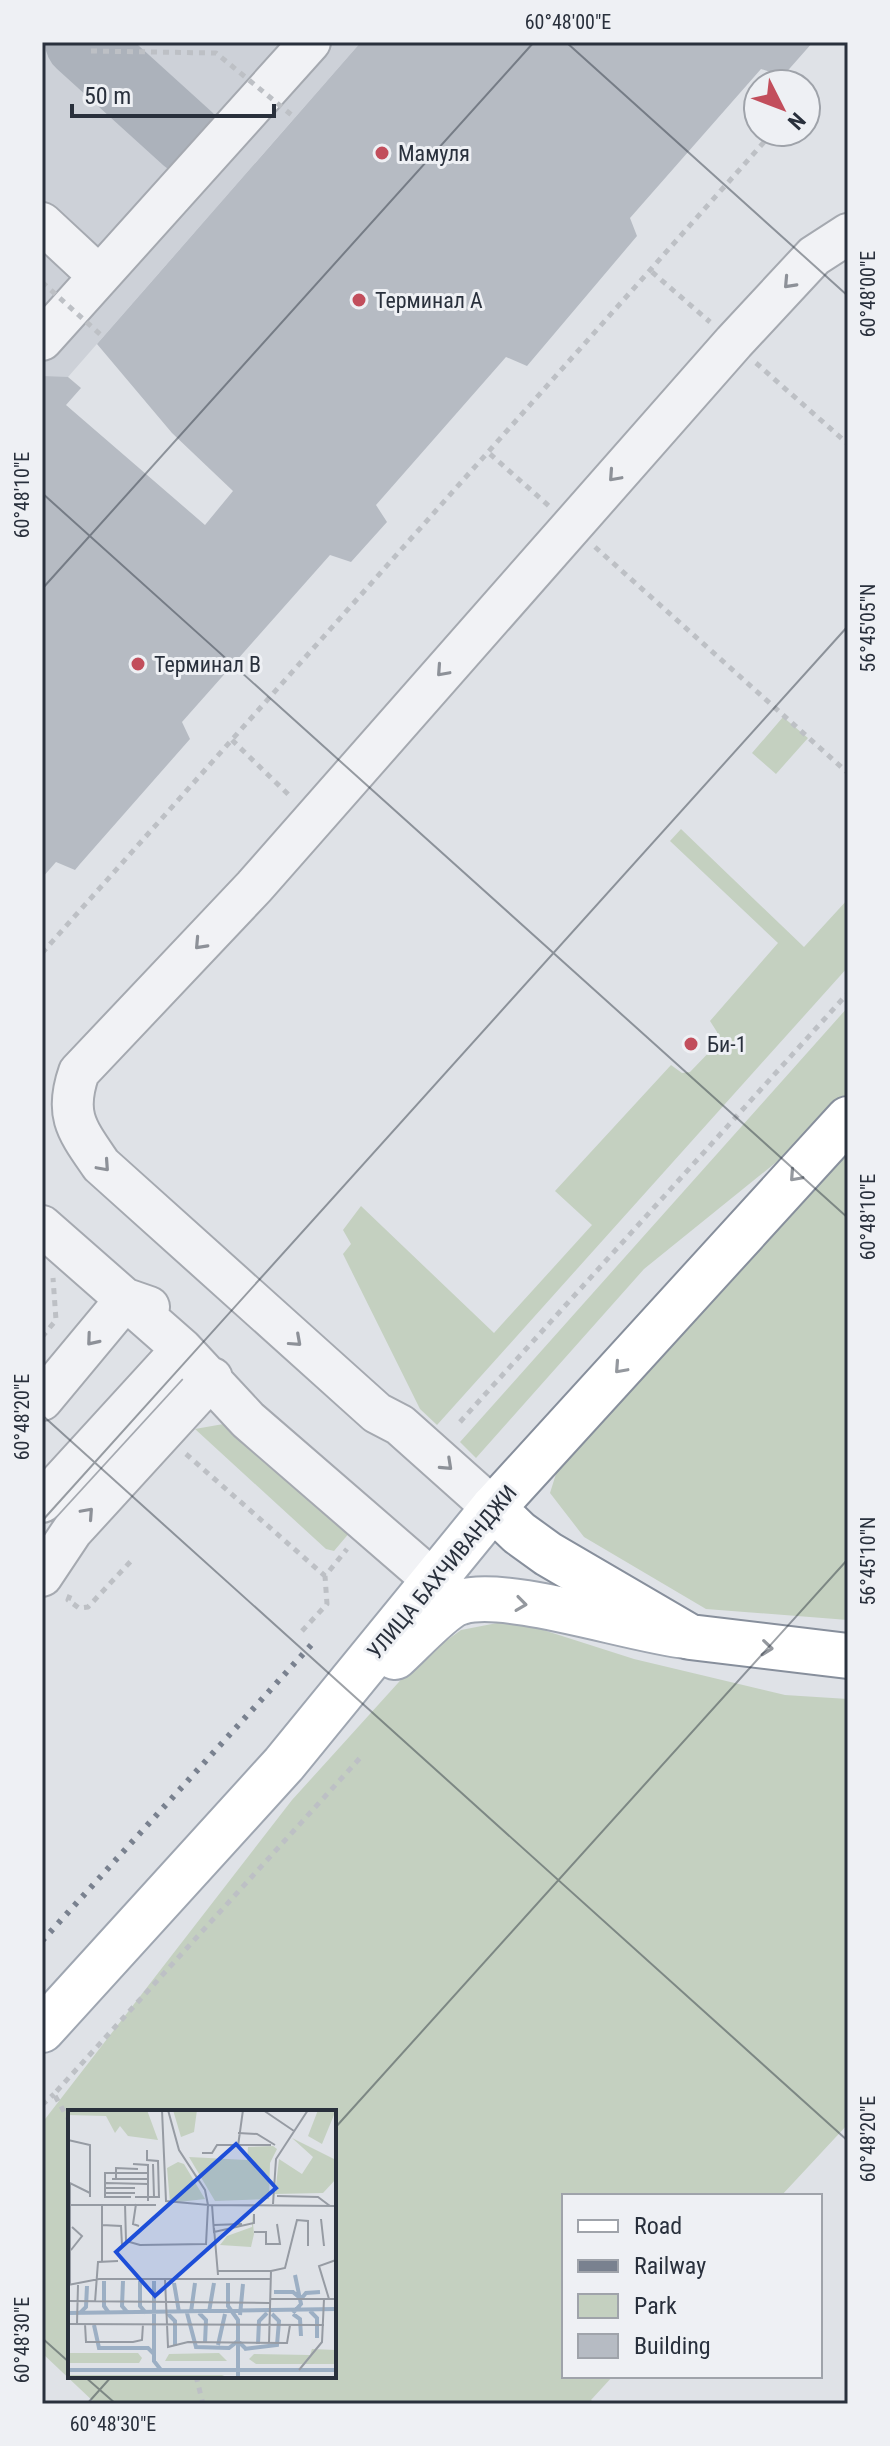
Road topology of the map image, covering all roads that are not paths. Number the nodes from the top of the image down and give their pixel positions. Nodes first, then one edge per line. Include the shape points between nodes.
1 (310, 42) edge
2 (42, 223) edge
3 (848, 234) edge
4 (99, 276) junction
5 (42, 340) edge
6 (848, 1119) edge
7 (42, 1209) edge
8 (42, 1226) edge
9 (143, 1306) junction
10 (182, 1349) junction
11 (212, 1378) junction
12 (42, 1400) edge
13 (42, 1502) edge
14 (493, 1508) junction
15 (42, 1576) edge
16 (445, 1581) junction
17 (690, 1637) junction
18 (848, 1656) edge
19 (42, 2030) edge

1 - 4 lane
2 - 4 lane
3 -> 14 lane via 814,256 571,525 254,887 79,1072 70,1098 77,1130 101,1165 377,1413 400,1425
4 - 5 lane
6 -> 14 main road, УЛИЦА БАХЧИВАНДЖИ
7 - 9 lane
8 - 9 lane
9 - 10 lane
9 -> 12 lane
9 - 16 lane via 265,1398
10 - 11 lane
10 - 13 lane
15 -> 11 lane via 72,1531
11 - 16 lane via 248,1420
14 - 16 main road, УЛИЦА БАХЧИВАНДЖИ
14 - 17 main road via 548,1554
16 -> 17 main road via 478,1599
16 - 19 main road, УЛИЦА БАХЧИВАНДЖИ
17 -> 18 main road

